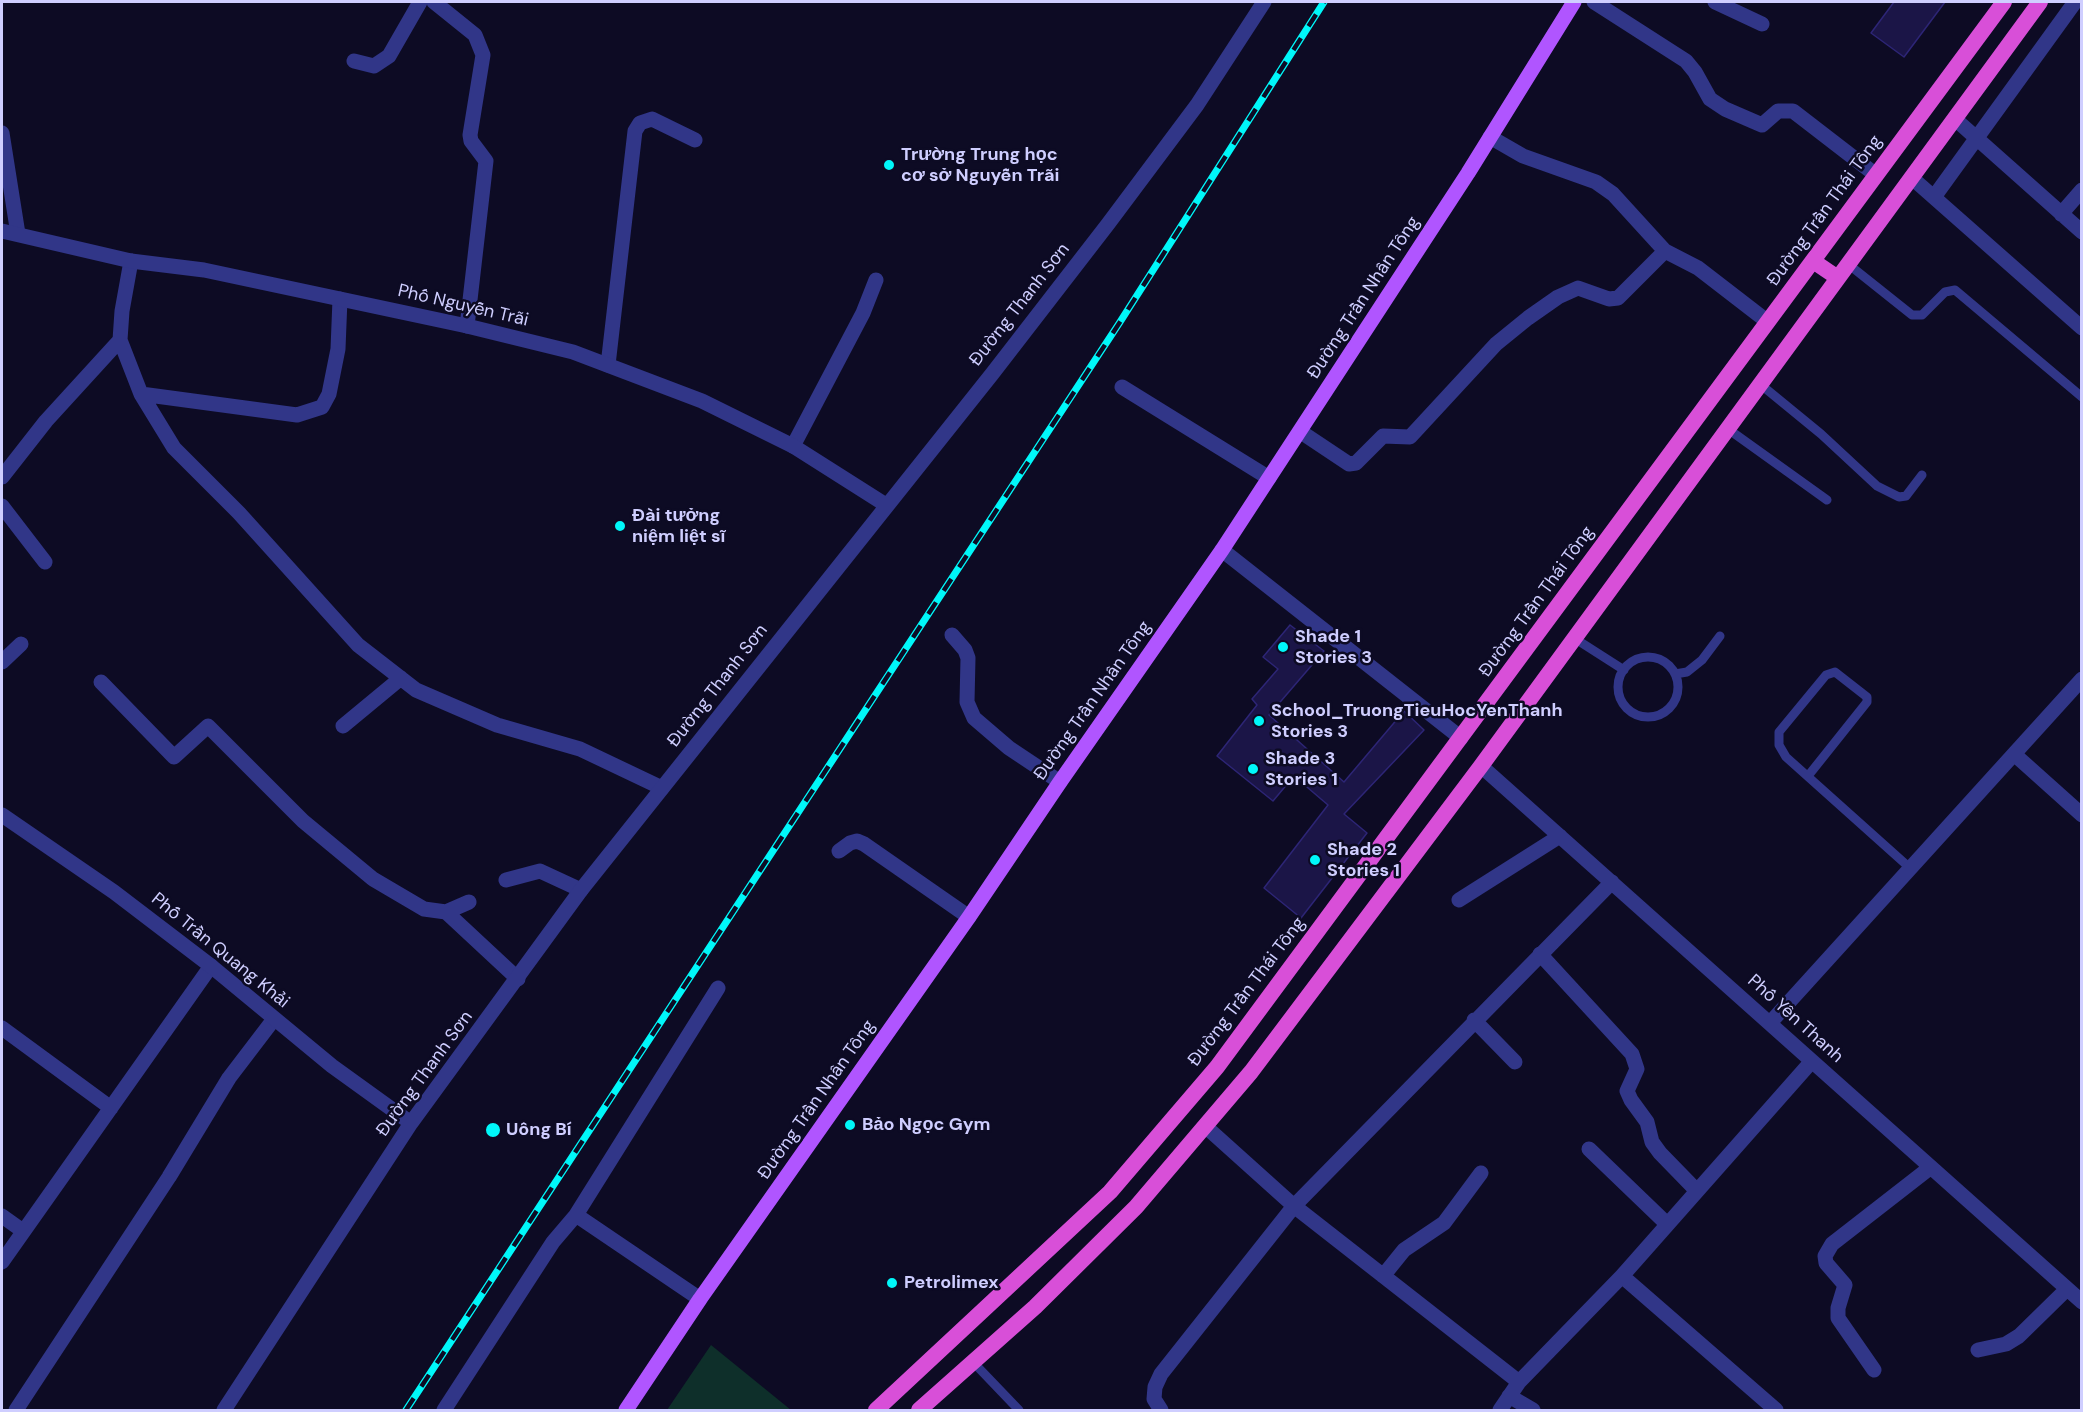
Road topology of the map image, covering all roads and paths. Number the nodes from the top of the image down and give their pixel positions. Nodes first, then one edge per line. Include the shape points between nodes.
1 (420, 2) edge
2 (434, 2) edge
3 (1264, 2) edge
4 (1574, 2) edge
5 (1594, 2) edge
6 (1715, 2) edge
7 (2004, 2) edge
8 (2040, 2) edge
9 (2075, 2) edge
10 (1762, 24) dead end
11 (354, 62) dead end
12 (1955, 119) junction
13 (2, 133) edge
14 (1490, 137) junction
15 (1976, 138) junction
16 (694, 140) dead end
17 (1876, 175) junction
18 (1912, 178) junction
19 (2082, 190) edge
20 (1934, 197) junction
21 (2061, 214) junction
22 (2, 231) edge
23 (2082, 232) edge
24 (18, 234) junction
25 (1665, 251) junction
26 (131, 261) junction
27 (1813, 261) junction
28 (1843, 271) junction
29 (876, 280) dead end
30 (339, 298) junction
31 (1768, 322) junction
32 (467, 326) junction
33 (2082, 328) edge
34 (120, 340) junction
35 (608, 365) junction
36 (1760, 384) junction
37 (1122, 387) dead end
38 (141, 394) junction
39 (2082, 396) edge
40 (1728, 429) junction
41 (1301, 432) junction
42 (793, 446) junction
43 (1922, 475) dead end
44 (2, 477) edge
45 (1269, 478) junction
46 (1827, 500) dead end
47 (886, 505) junction
48 (2, 506) edge
49 (1222, 550) junction
50 (45, 562) dead end
51 (952, 635) dead end
52 (1720, 636) dead end
53 (1574, 639) junction
54 (21, 644) dead end
55 (2, 662) edge
56 (1624, 670) junction
57 (1675, 674) junction
58 (401, 678) junction
59 (2082, 679) edge
60 (101, 682) dead end
61 (343, 726) dead end
62 (1461, 738) junction
63 (2014, 754) junction
64 (1481, 766) junction
65 (1808, 776) junction
66 (1060, 782) junction
67 (662, 788) junction
68 (2, 815) edge
69 (2082, 815) edge
70 (1560, 836) junction
71 (839, 851) dead end
72 (1910, 868) junction
73 (506, 880) dead end
74 (1612, 882) junction
75 (580, 890) junction
76 (1459, 900) dead end
77 (469, 902) dead end
78 (446, 912) junction
79 (969, 917) junction
80 (1310, 942) junction
81 (1540, 954) junction
82 (1334, 960) junction
83 (211, 966) junction
84 (518, 979) junction
85 (718, 988) dead end
86 (274, 1019) junction
87 (1474, 1020) junction
88 (1770, 1023) junction
89 (2, 1028) edge
90 (1812, 1061) junction
91 (1515, 1062) dead end
92 (111, 1108) junction
93 (411, 1123) junction
94 (1205, 1126) junction
95 (1589, 1149) dead end
96 (1931, 1167) junction
97 (1481, 1173) dead end
98 (1696, 1190) junction
99 (1294, 1206) junction
100 (576, 1215) junction
101 (2, 1216) edge
102 (1667, 1224) junction
103 (23, 1231) junction
104 (2, 1262) edge
105 (1383, 1276) junction
106 (1622, 1276) junction
107 (2067, 1289) junction
108 (700, 1299) junction
109 (2082, 1302) edge
110 (1978, 1350) dead end
111 (973, 1362) junction
112 (1874, 1370) dead end
113 (1520, 1382) junction
114 (1509, 1396) junction
115 (16, 1410) edge
116 (225, 1410) edge
117 (444, 1410) edge
118 (627, 1410) edge
119 (876, 1410) edge
120 (919, 1410) edge
121 (1019, 1410) edge
122 (1161, 1410) edge
123 (1500, 1410) edge
124 (1533, 1410) edge
125 (1776, 1410) edge

1 - 11 street via 389,56 374,66
2 - 32 street via 475,35 483,55 470,135 486,161
3 - 47 street, Đường Thanh Sơn via 1190,114 992,374
4 - 14 main road, Đường Trần Nhân Tông
5 - 17 street via 1686,61 1710,99 1725,109 1762,125 1778,111 1793,111
6 - 10 street
7 - 17 highway, Đường Trần Thái Tông
8 - 12 highway
9 - 15 street
12 - 15 street
12 - 18 highway
13 - 24 street
14 - 25 street via 1523,156 1596,182 1613,194
14 - 41 main road, Đường Trần Nhân Tông
15 - 20 street
15 - 21 street
16 - 35 street via 652,119 640,123 635,131
17 - 27 highway, Đường Trần Thái Tông
18 - 20 street
18 - 28 highway
19 - 21 street
20 - 33 street
21 - 23 street
22 - 24 street, Phố Nguyễn Trãi
24 - 26 street, Phố Nguyễn Trãi
25 - 31 street via 1698,268
25 - 41 street via 1618,298 1609,299 1578,288 1528,318 1496,344 1410,437 1383,436 1356,463 1349,464
26 - 30 street, Phố Nguyễn Trãi via 204,270
26 - 34 street
27 - 28 highway
27 - 31 highway, Đường Trần Thái Tông
28 - 36 highway
28 - 39 lane via 1912,315 1922,315 1945,291 1955,290
29 - 42 street via 863,313
30 - 32 street, Phố Nguyễn Trãi
30 - 38 street via 338,349 329,394 322,406 297,415
31 - 62 highway, Đường Trần Thái Tông
32 - 35 street, Phố Nguyễn Trãi via 573,352
34 - 38 street
34 - 44 street via 46,421
35 - 42 street, Phố Nguyễn Trãi via 702,401
36 - 40 highway
36 - 43 lane via 1877,486 1906,496
37 - 45 street
38 - 58 street via 174,448 239,513 358,645
40 - 46 lane
40 - 53 highway
41 - 45 main road, Đường Trần Nhân Tông
42 - 47 street, Phố Nguyễn Trãi
45 - 49 main road, Đường Trần Nhân Tông
47 - 67 street, Đường Thanh Sơn
48 - 50 street
49 - 62 street
49 - 66 main road, Đường Trần Nhân Tông
51 - 66 street via 968,658 968,702 974,718 1009,748
52 - 57 lane via 1702,660 1687,672
53 - 56 lane
53 - 64 highway
54 - 55 street
56 - 57 lane via 1632,662 1648,657 1664,662
56 - 57 lane via 1619,683 1621,699 1632,712 1648,717 1671,706 1678,691
58 - 61 street
58 - 67 street via 416,690 497,725 580,748
59 - 63 street
60 - 78 street via 174,757 208,726 303,821 373,879 424,909
62 - 80 highway, Đường Trần Thái Tông
63 - 69 street
63 - 72 street
64 - 70 street, Phố Yên Thanh
64 - 82 highway
65 - 65 lane via 1867,702 1835,672 1826,675 1779,732 1779,745 1786,757
65 - 72 lane
66 - 79 main road, Đường Trần Nhân Tông
67 - 75 street, Đường Thanh Sơn
68 - 83 street, Phố Trần Quang Khải via 114,892
70 - 74 street, Phố Yên Thanh
70 - 76 street
71 - 79 street via 857,841 864,844
72 - 88 street
73 - 75 street via 540,871
74 - 81 street
74 - 88 street, Phố Yên Thanh
75 - 84 street, Đường Thanh Sơn
77 - 78 street
78 - 84 street
79 - 108 main road, Đường Trần Nhân Tông
80 - 82 highway
80 - 119 highway, Đường Trần Thái Tông via 1217,1067 1110,1192
81 - 87 street
81 - 98 street via 1632,1054 1637,1069 1627,1091 1630,1100 1647,1122 1652,1142 1660,1153
82 - 94 highway via 1251,1072
83 - 86 street, Phố Trần Quang Khải
83 - 92 street
84 - 93 street, Đường Thanh Sơn
85 - 100 street
86 - 93 street, Phố Trần Quang Khải
86 - 115 street via 229,1078
87 - 91 street
87 - 99 street
88 - 90 street, Phố Yên Thanh
89 - 92 street
90 - 96 street, Phố Yên Thanh
90 - 98 street
92 - 103 street
93 - 116 street, Đường Thanh Sơn
94 - 99 street
94 - 111 highway via 1136,1207
95 - 102 street
96 - 107 street, Phố Yên Thanh
96 - 112 street via 1832,1244 1825,1256 1826,1263 1845,1286 1838,1318
97 - 105 street via 1444,1223 1404,1250
98 - 102 street
99 - 105 street
99 - 122 street via 1161,1374 1154,1399
100 - 108 street
100 - 117 street via 553,1242
101 - 103 street
102 - 106 street
103 - 104 street
105 - 113 street
106 - 113 street
106 - 125 street
107 - 109 street, Phố Yên Thanh
107 - 110 street via 2019,1336 2006,1344
108 - 118 main road, Đường Trần Nhân Tông
111 - 120 highway
111 - 121 lane
113 - 114 street
114 - 123 street
114 - 124 street

